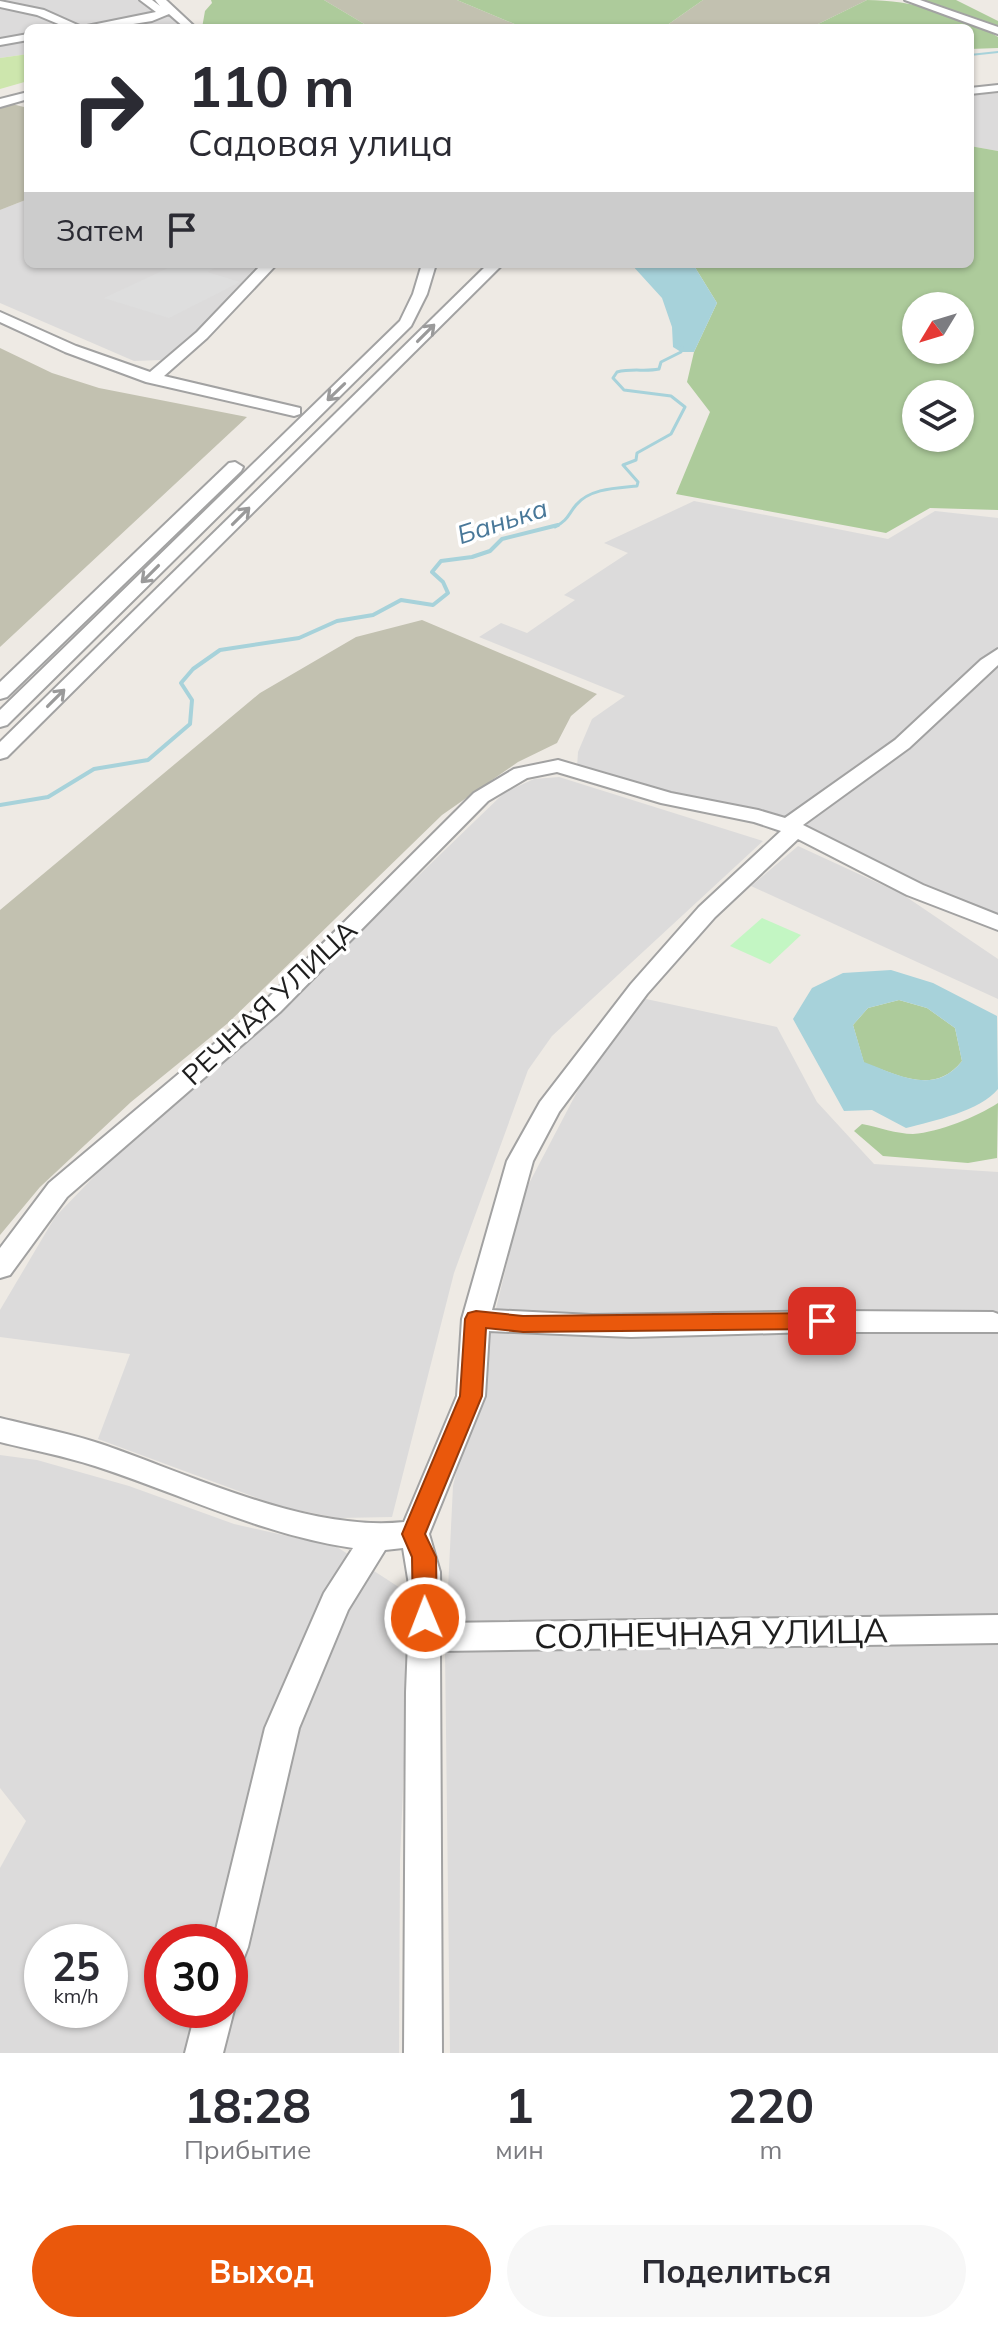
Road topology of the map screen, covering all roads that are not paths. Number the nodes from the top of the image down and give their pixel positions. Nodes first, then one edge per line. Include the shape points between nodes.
1 (145, 0) edge
2 (160, 0) edge
3 (910, 0) edge
4 (0, 4) edge
5 (68, 24) edge
6 (113, 24) edge
7 (187, 24) edge
8 (998, 31) edge
9 (24, 38) edge
10 (0, 42) edge
11 (998, 88) edge
12 (974, 91) edge
13 (24, 96) edge
14 (0, 103) edge
15 (266, 268) edge
16 (492, 268) edge
17 (428, 270) edge
18 (0, 316) edge
19 (151, 379) junction
20 (294, 411) junction
21 (998, 655) edge
22 (0, 693) edge
23 (0, 721) edge
24 (0, 753) edge
25 (791, 829) junction
26 (998, 923) edge
27 (0, 1268) edge
28 (476, 1319) junction
29 (993, 1323) dead end
30 (0, 1430) edge
31 (414, 1534) junction
32 (376, 1538) junction
33 (998, 1629) edge
34 (425, 1637) junction
35 (235, 1924) edge
36 (210, 2028) edge
37 (204, 2053) edge
38 (423, 2053) edge

1 - 6 street via 164,13
2 - 7 street
3 - 8 street
4 - 5 street
9 - 10 street
11 - 12 street
13 - 14 street
15 - 19 street
24 -> 16 street
17 - 20 street via 385,325
17 -> 23 street via 414,309 390,339
18 - 19 street
19 - 20 street
20 - 22 street
21 - 25 street via 917,731
25 - 26 street via 915,890
25 - 27 street, РЕЧНАЯ УЛИЦА via 558,766 521,773 481,797 272,1007 58,1190
25 - 28 street via 649,977 549,1108 520,1161
28 - 29 street via 523,1324
28 - 31 street via 471,1396
30 - 32 street via 98,1455 223,1501 326,1531
31 - 32 street
31 - 34 street via 424,1557
32 - 35 street via 335,1603 282,1728
33 - 34 street, СОЛНЕЧНАЯ УЛИЦА
34 - 38 street
36 - 37 street

